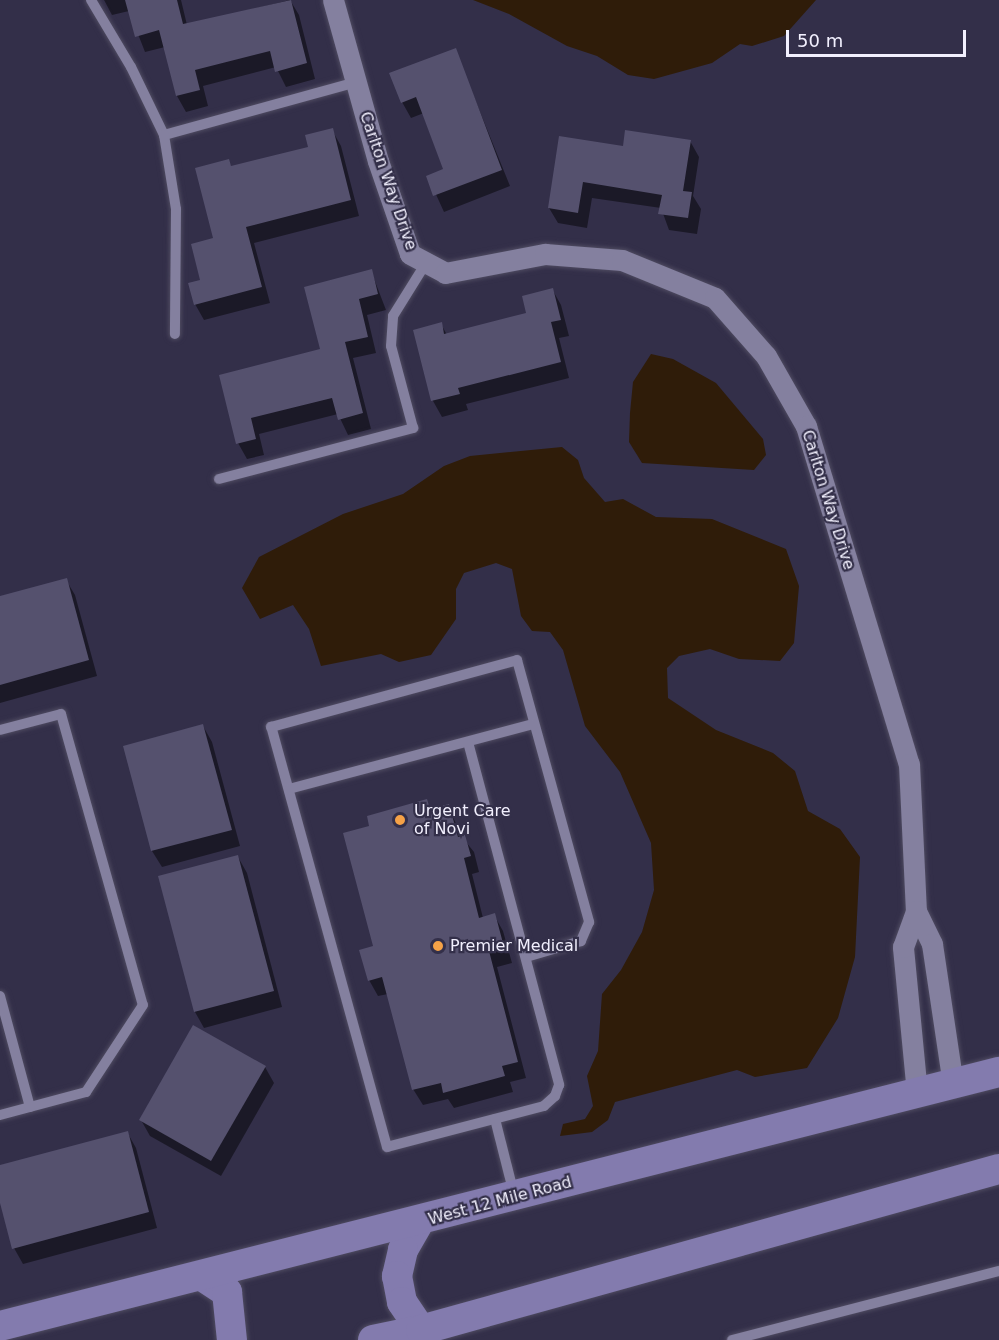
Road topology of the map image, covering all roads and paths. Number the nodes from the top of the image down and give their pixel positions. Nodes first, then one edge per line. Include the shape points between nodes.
1 (91, 0) edge
2 (333, 0) edge
3 (356, 82) junction
4 (164, 135) junction
5 (426, 263) junction
6 (175, 334) dead end
7 (219, 479) dead end
8 (534, 724) junction
9 (0, 730) edge
10 (468, 742) junction
11 (289, 789) junction
12 (916, 911) junction
13 (526, 957) junction
14 (0, 996) edge
15 (999, 1072) edge
16 (953, 1084) junction
17 (916, 1093) junction
18 (30, 1107) junction
19 (0, 1115) edge
20 (495, 1119) junction
21 (999, 1169) edge
22 (515, 1197) junction
23 (419, 1222) junction
24 (999, 1271) edge
25 (202, 1276) junction
26 (0, 1326) edge
27 (422, 1335) edge
28 (232, 1340) edge
29 (373, 1340) edge
30 (732, 1340) edge

1 - 4 lane via 131,67
2 - 3 street, Carlton Way Drive
3 - 4 lane
3 - 5 street, Carlton Way Drive via 410,254
4 - 6 lane via 176,209
5 - 7 lane via 393,316 391,346 413,428
5 - 12 street, Carlton Way Drive via 445,273 545,254 622,260 715,298 766,356 806,426 909,764
8 - 10 lane
8 - 11 lane via 517,660 271,727
8 - 13 lane via 589,922 581,941
9 - 18 lane via 61,714 143,1005 86,1092
10 - 11 lane
10 - 13 lane
11 - 20 lane via 387,1147
12 - 16 street, Carlton Way Drive via 932,944
12 - 17 street, Carlton Way Drive via 903,947
13 - 20 lane via 559,1085 555,1096 544,1106
14 - 18 lane
15 - 16 main road, West 12 Mile Road
16 - 17 main road, West 12 Mile Road
17 - 22 main road, West 12 Mile Road
18 - 19 lane
20 - 22 lane
21 - 27 main road
22 - 23 main road, West 12 Mile Road
23 - 25 main road, West 12 Mile Road
23 - 27 main road via 404,1250 397,1276 402,1302
24 - 30 lane
25 - 26 main road, West 12 Mile Road
25 - 28 main road via 227,1292
27 - 29 main road

